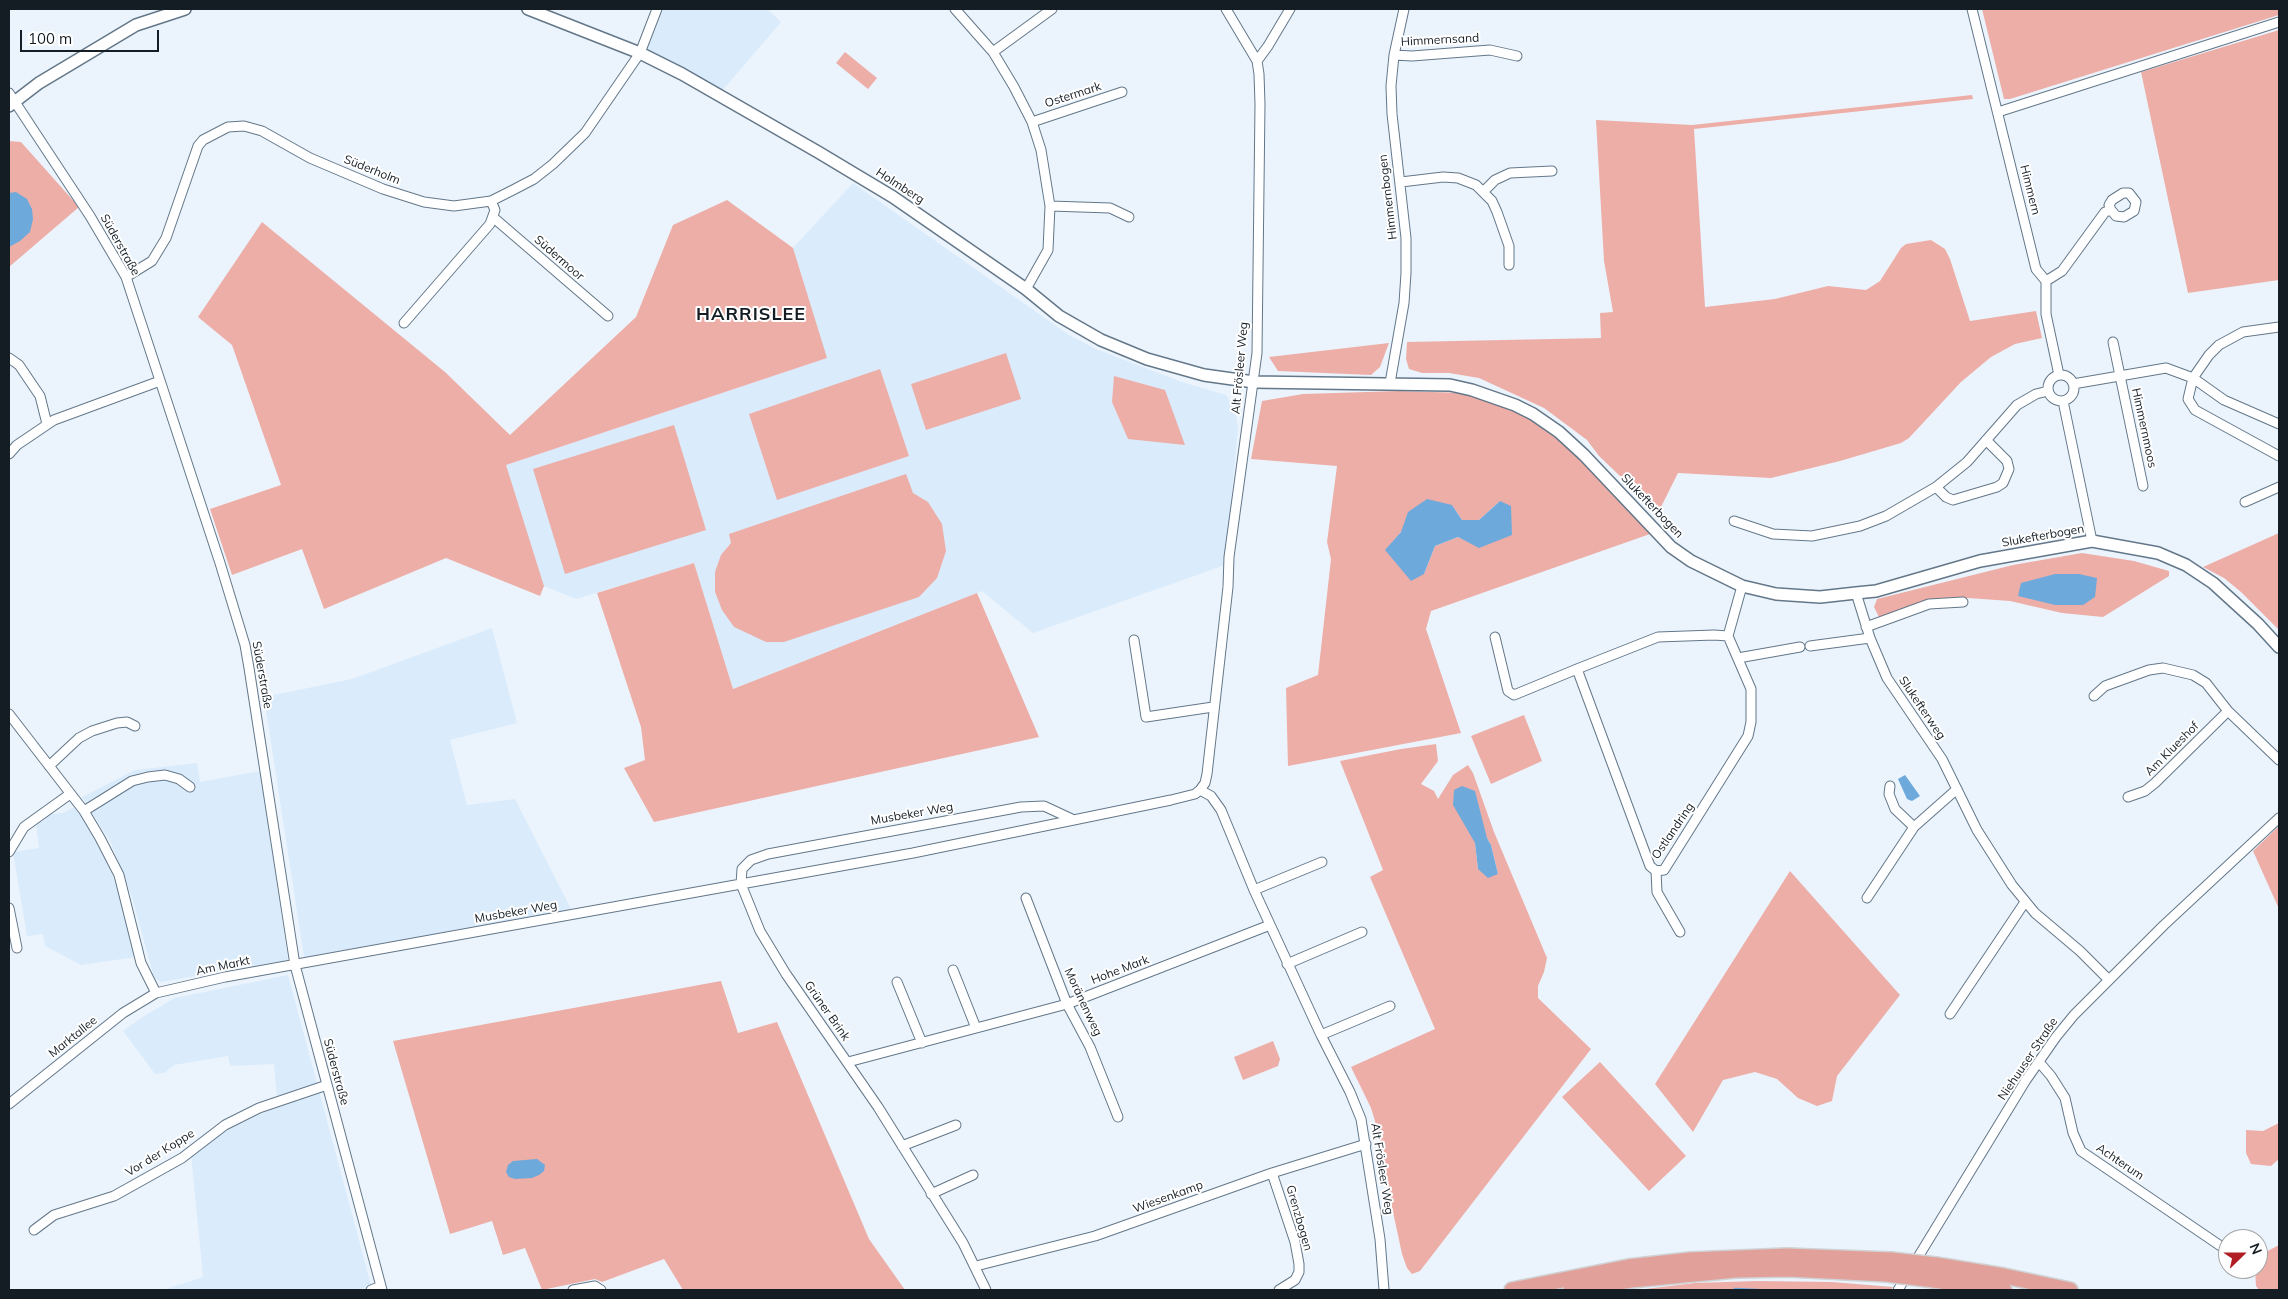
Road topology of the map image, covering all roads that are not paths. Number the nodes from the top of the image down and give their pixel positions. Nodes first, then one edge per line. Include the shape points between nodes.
1 (185, 9) edge
2 (528, 9) edge
3 (657, 9) edge
4 (955, 9) edge
5 (1052, 9) edge
6 (1226, 9) edge
7 (1290, 9) edge
8 (1404, 9) edge
9 (1972, 9) edge
10 (2279, 22) edge
11 (993, 52) junction
12 (640, 53) junction
13 (1394, 55) junction
14 (1517, 56) dead end
15 (1257, 61) junction
16 (1122, 92) dead end
17 (10, 100) edge
18 (1998, 112) junction
19 (1032, 122) junction
20 (1552, 171) dead end
21 (1401, 182) junction
22 (1484, 191) junction
23 (491, 201) junction
24 (1050, 206) junction
25 (2111, 210) dead end
26 (1129, 217) dead end
27 (494, 218) junction
28 (1509, 265) dead end
29 (126, 277) junction
30 (2046, 281) junction
31 (1026, 289) junction
32 (608, 316) dead end
33 (404, 323) dead end
34 (2279, 327) edge
35 (2113, 342) dead end
36 (9, 358) edge
37 (2059, 375) junction
38 (2120, 375) junction
39 (2193, 378) junction
40 (160, 381) junction
41 (1254, 382) junction
42 (1390, 383) junction
43 (2073, 384) junction
44 (2048, 391) junction
45 (2064, 401) junction
46 (47, 424) junction
47 (2279, 424) edge
48 (1986, 440) junction
49 (9, 454) edge
50 (2279, 456) edge
51 (2143, 486) dead end
52 (1936, 487) junction
53 (2279, 487) edge
54 (2245, 502) dead end
55 (1734, 521) dead end
56 (2092, 541) junction
57 (1742, 586) junction
58 (1856, 593) junction
59 (1963, 602) dead end
60 (1866, 627) junction
61 (1728, 636) junction
62 (1495, 638) dead end
63 (1870, 638) junction
64 (1134, 640) dead end
65 (1810, 646) dead end
66 (1800, 647) dead end
67 (2279, 647) edge
68 (1738, 658) junction
69 (1577, 670) junction
70 (2094, 696) dead end
71 (1213, 707) junction
72 (2228, 711) junction
73 (9, 714) edge
74 (135, 726) dead end
75 (2279, 760) edge
76 (48, 766) junction
77 (1890, 786) dead end
78 (190, 787) dead end
79 (1957, 789) junction
80 (1200, 790) junction
81 (70, 794) junction
82 (2128, 797) dead end
83 (84, 811) junction
84 (2279, 818) edge
85 (1074, 820) junction
86 (1914, 827) junction
87 (9, 852) edge
88 (1322, 862) dead end
89 (1656, 871) junction
90 (741, 884) junction
91 (1254, 890) junction
92 (1026, 898) dead end
93 (1867, 898) dead end
94 (2025, 902) junction
95 (9, 908) edge
96 (1270, 925) junction
97 (1362, 932) dead end
98 (1680, 932) dead end
99 (17, 948) dead end
100 (1287, 964) junction
101 (295, 965) junction
102 (952, 970) dead end
103 (2109, 980) junction
104 (897, 982) dead end
105 (156, 993) junction
106 (1067, 1004) junction
107 (1390, 1006) dead end
108 (1950, 1014) dead end
109 (976, 1028) junction
110 (1321, 1035) junction
111 (922, 1043) junction
112 (848, 1062) junction
113 (2039, 1062) junction
114 (327, 1085) junction
115 (9, 1104) edge
116 (1118, 1117) dead end
117 (956, 1125) dead end
118 (1366, 1144) junction
119 (902, 1146) junction
120 (1272, 1173) junction
121 (974, 1175) dead end
122 (931, 1194) junction
123 (34, 1230) dead end
124 (2218, 1243) edge
125 (976, 1266) junction
126 (1889, 1267) junction
127 (1935, 1272) junction
128 (1900, 1286) edge
129 (382, 1288) edge
130 (1384, 1288) edge
131 (371, 1290) edge
132 (573, 1290) edge
133 (601, 1290) edge
134 (986, 1290) edge
135 (1279, 1290) edge
136 (1512, 1290) edge
137 (1571, 1290) edge
138 (2004, 1290) edge
139 (2070, 1290) edge

1 - 17 street via 136,25
2 - 12 street, Holmberg
3 - 12 street, Süderholm
4 - 11 street
5 - 11 street
6 - 15 street
7 - 15 street
8 - 13 street, Himmernbogen
9 - 18 street, Himmern
10 - 18 street
11 - 19 street
12 - 23 street, Süderholm via 608,102 573,146 534,179
12 - 31 street, Holmberg via 893,197
13 - 14 street, Himmernsand via 1490,50
13 - 21 street, Himmernbogen via 1392,114
15 - 41 street, Alt Frösleer Weg via 1260,104
16 - 19 street, Ostermark
17 - 29 street, Süderstraße via 90,216
18 - 30 street, Himmern via 2036,269
19 - 24 street via 1041,150
20 - 22 street via 1510,173
21 - 22 street via 1458,178
21 - 42 street, Himmernbogen via 1406,273
22 - 28 street via 1492,201 1507,237
23 - 27 street
23 - 29 street, Süderholm via 454,206 424,202 383,189 310,158 262,130 228,127 198,146 166,238 152,261
24 - 26 street via 1110,208
24 - 31 street via 1048,250
25 - 30 street via 2100,219 2062,271
27 - 32 street, Südermoor
27 - 33 street
29 - 40 street, Süderstraße
30 - 37 street via 2046,314
31 - 41 street, Holmberg via 1059,316 1101,340 1147,359 1204,375
34 - 39 street via 2243,332 2231,338 2209,355
35 - 38 street, Himmernmoos
36 - 46 street via 19,365 40,396
37 - 43 street via 2068,377
37 - 44 street via 2049,382
38 - 39 street, Himmernmoos via 2166,368
38 - 43 street, Himmernmoos
38 - 51 street, Himmernmoos
39 - 47 street, Himmernmoos via 2224,400
39 - 50 street via 2188,399 2195,410
40 - 46 street
40 - 101 street, Süderstraße via 245,644
41 - 42 street, Slukefterbogen
41 - 71 street, Alt Frösleer Weg via 1233,524
42 - 57 street, Slukefterbogen via 1465,388 1534,414 1584,455 1671,547 1691,561
43 - 45 street via 2071,396
44 - 45 street via 2054,399
44 - 48 street via 2017,405
45 - 56 street
46 - 49 street
48 - 52 street via 1967,462
48 - 52 street via 2007,461 2009,469 2003,483 1953,500
52 - 55 street via 1886,516 1820,535 1773,534
53 - 54 street
56 - 58 street, Slukefterbogen via 1980,561 1876,591
56 - 67 street, Slukefterbogen via 2158,553 2186,565 2213,582
57 - 58 street, Slukefterbogen via 1776,594 1820,597
57 - 61 street
58 - 60 street, Slukefterweg
59 - 60 street via 1930,604
60 - 63 street, Slukefterweg
61 - 68 street, Ostlandring
61 - 69 street via 1658,637
62 - 69 street via 1508,691 1514,695
63 - 65 street
63 - 79 street, Slukefterweg via 1887,678 1942,759
64 - 71 street via 1146,717
66 - 68 street
68 - 89 street, Ostlandring via 1752,694 1748,736 1668,865 1664,870
69 - 89 street, Ostlandring via 1650,866
70 - 72 street via 2105,686 2164,668 2193,675 2206,683
71 - 80 street, Alt Frösleer Weg via 1207,774
72 - 75 street
72 - 82 street, Am Klueshof via 2156,784
73 - 76 street
74 - 76 street via 127,722 117,723 92,731 79,738
76 - 81 street
77 - 86 street via 1889,794 1895,809
78 - 83 street via 165,775 132,780
79 - 86 street
79 - 94 street, Slukefterweg via 1977,830
80 - 85 street, Musbeker Weg via 1171,800
80 - 91 street, Alt Frösleer Weg via 1211,796 1221,810
81 - 83 street
81 - 87 street via 24,827
83 - 105 street via 120,875 141,962
84 - 103 street, Niehuuser Straße
85 - 90 street, Musbeker Weg
85 - 90 street, Musbeker Weg via 1044,806 1021,807 768,854 751,860 742,869
86 - 93 street
88 - 91 street
89 - 98 street via 1657,892
90 - 101 street, Musbeker Weg
90 - 112 street, Grüner Brink via 760,932
91 - 96 street, Alt Frösleer Weg
92 - 106 street, Moränenweg
94 - 103 street, Slukefterweg
94 - 108 street
95 - 99 street
96 - 100 street, Alt Frösleer Weg
96 - 106 street, Hohe Mark
97 - 100 street
100 - 110 street, Alt Frösleer Weg
101 - 105 street, Am Markt
101 - 114 street, Süderstraße
102 - 109 street
103 - 113 street, Niehuuser Straße via 2074,1015
104 - 111 street
105 - 115 street, Marktallee via 123,1013
106 - 109 street, Hohe Mark
106 - 116 street, Moränenweg via 1090,1048
107 - 110 street
109 - 111 street, Hohe Mark
110 - 118 street, Alt Frösleer Weg via 1350,1092 1361,1119
111 - 112 street, Hohe Mark
112 - 119 street, Grüner Brink
113 - 124 street, Achterum via 2065,1098 2081,1151
113 - 128 street, Niehuuser Straße
114 - 123 street, Vor der Koppe via 259,1108 225,1125 182,1158 114,1196 54,1215
114 - 129 street, Süderstraße
117 - 119 street
118 - 120 street, Wiesenkamp
118 - 130 street, Alt Frösleer Weg
119 - 122 street, Grüner Brink
120 - 125 street, Wiesenkamp via 1095,1236
120 - 135 street, Grenzbogen via 1299,1264 1295,1280
121 - 122 street
122 - 125 street, Grüner Brink
125 - 134 street, Grüner Brink
126 - 127 highway, bridge
126 - 136 highway via 1787,1256 1690,1260 1628,1267
126 - 137 highway via 1736,1270 1631,1280
127 - 138 highway
127 - 139 highway via 2004,1276
129 - 131 street
132 - 133 street via 595,1286

